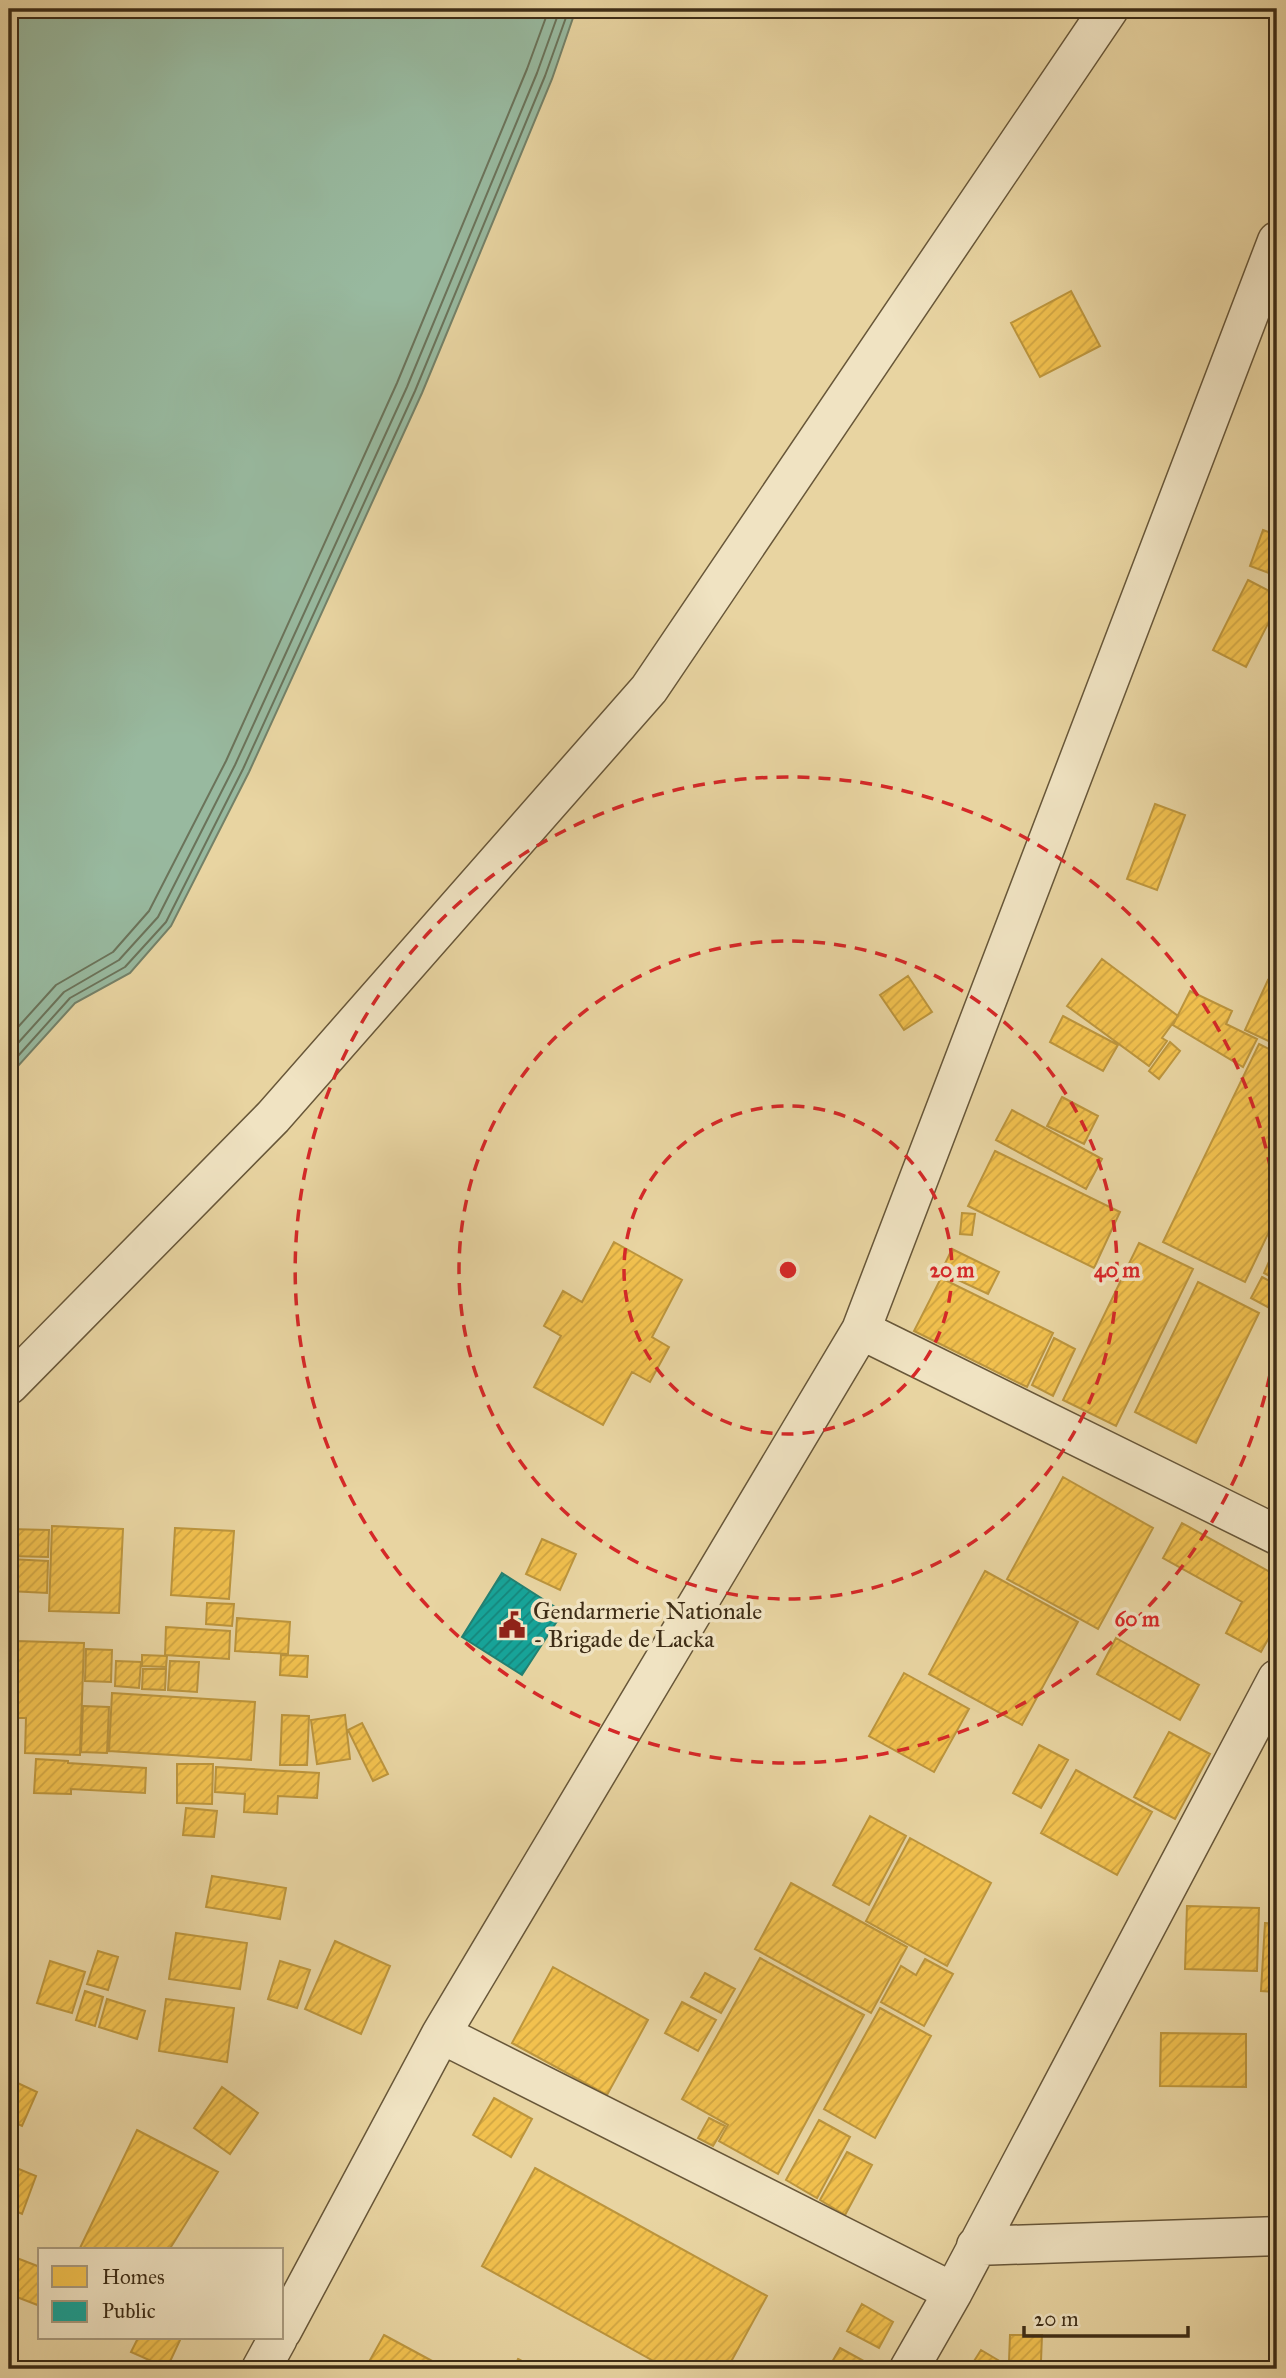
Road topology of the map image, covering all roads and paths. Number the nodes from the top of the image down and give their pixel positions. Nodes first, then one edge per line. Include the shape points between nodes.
1 (1109, 9) edge
2 (1277, 241) edge
3 (861, 1330) junction
4 (9, 1385) edge
5 (1277, 1535) edge
6 (1277, 1679) edge
7 (441, 2034) junction
8 (1277, 2236) edge
9 (976, 2246) junction
10 (953, 2292) junction
11 (284, 2327) edge
12 (277, 2340) edge
13 (261, 2369) edge
14 (909, 2369) edge

1 - 4 street via 649,690 273,1117
2 - 3 street
3 - 5 street
3 - 7 street
6 - 9 street
7 - 10 street
7 - 11 street
8 - 9 street
9 - 10 street
10 - 14 street
12 - 13 street

